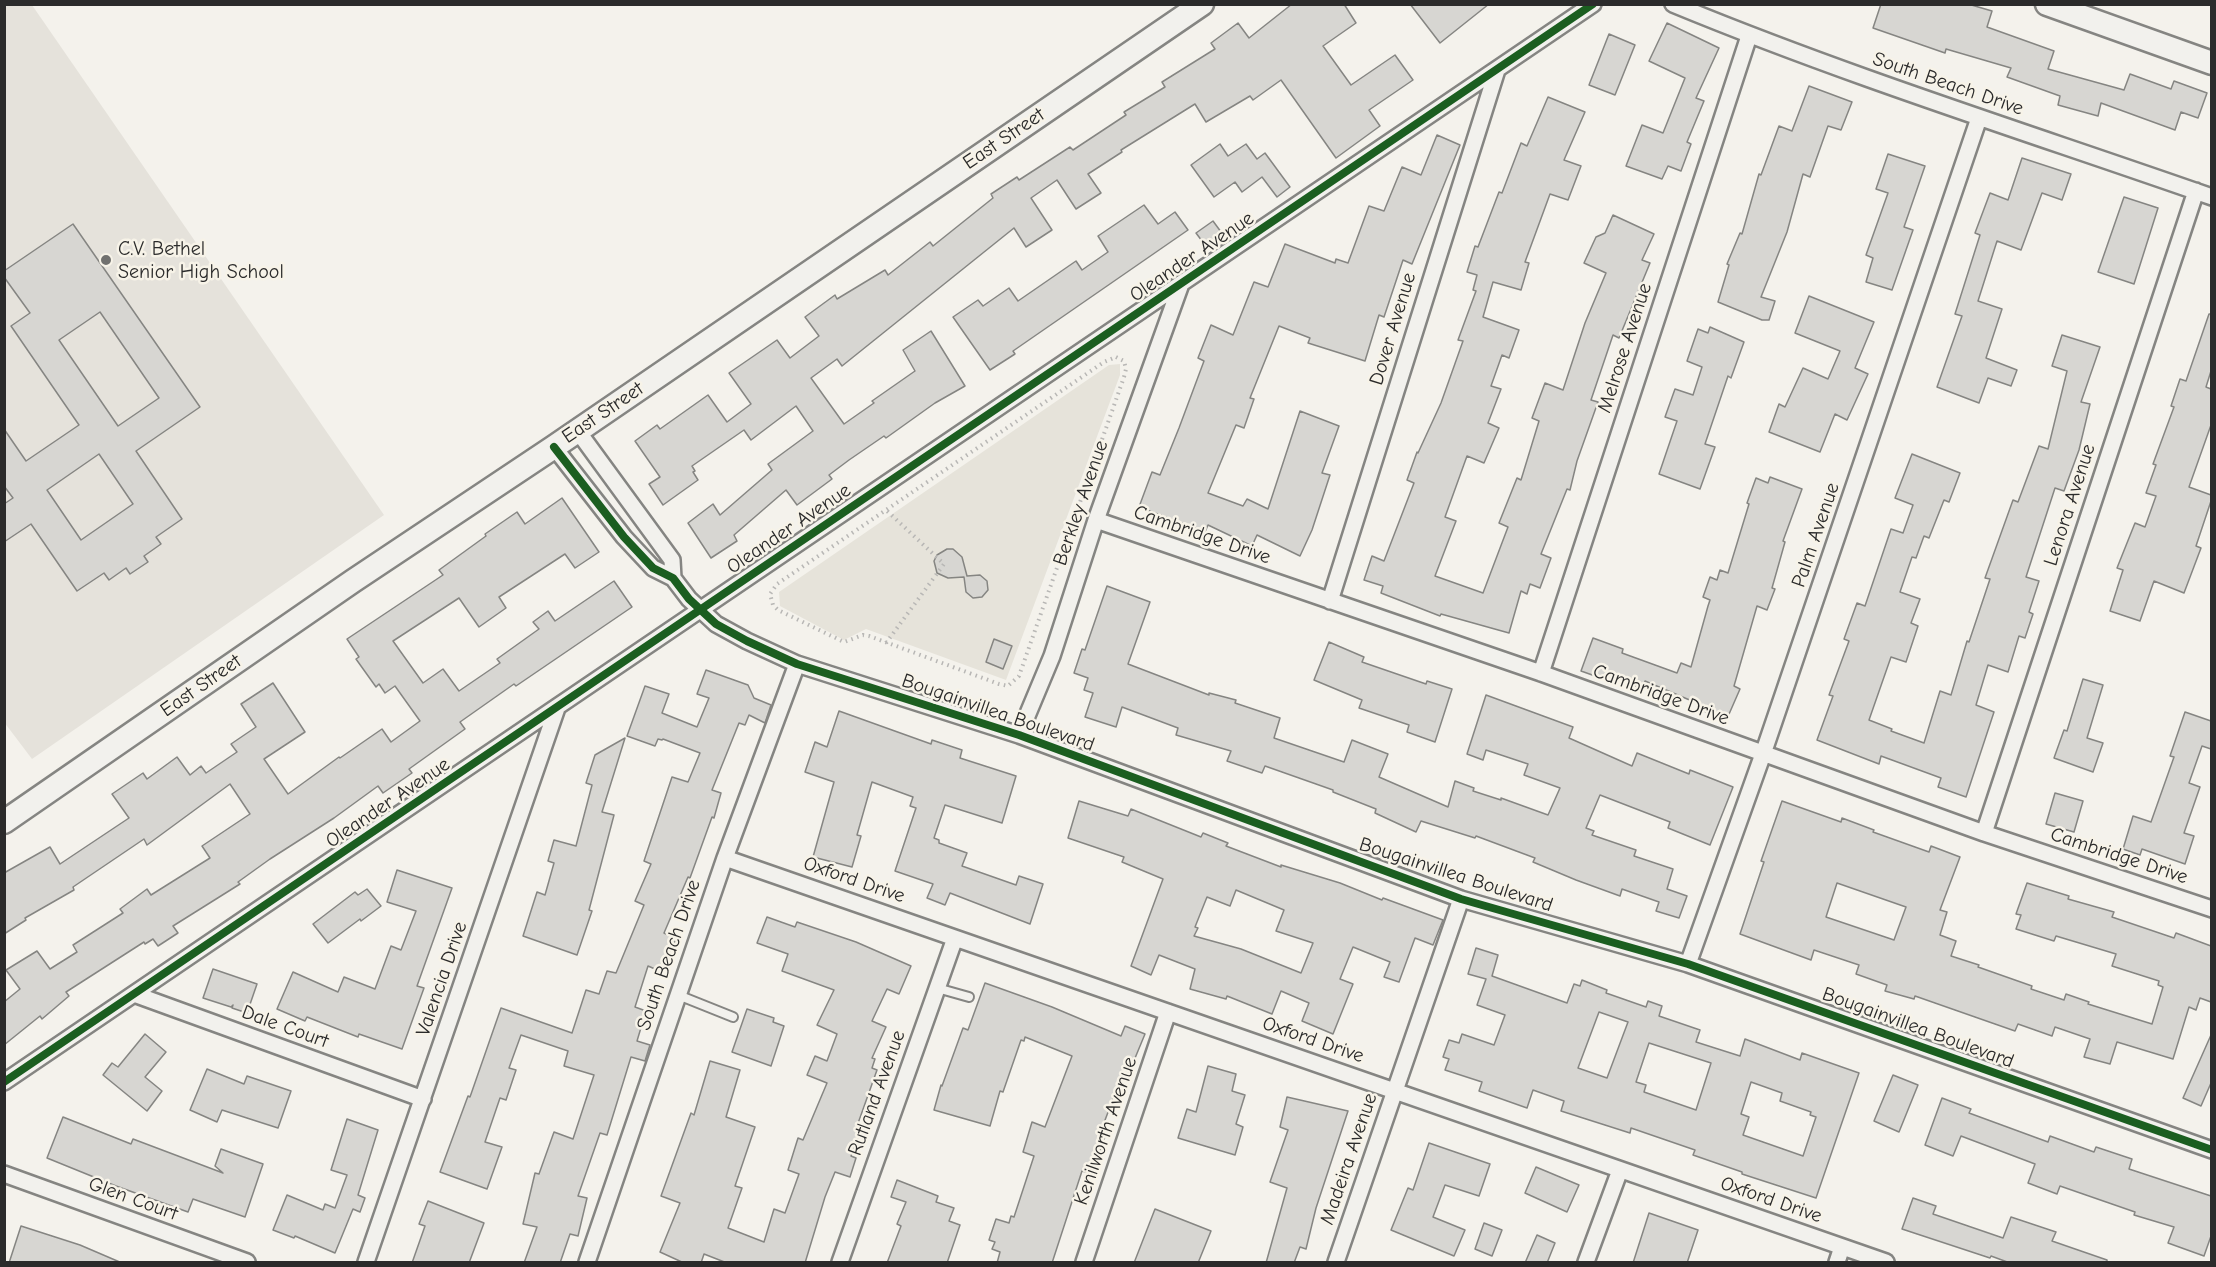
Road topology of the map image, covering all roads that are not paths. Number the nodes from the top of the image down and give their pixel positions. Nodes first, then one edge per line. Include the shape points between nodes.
1 (1202, 4) edge
2 (1593, 4) edge
3 (1673, 4) edge
4 (2047, 4) edge
5 (1749, 36) junction
6 (2211, 63) edge
7 (1497, 70) junction
8 (1979, 118) junction
9 (2196, 191) junction
10 (2211, 197) edge
11 (1181, 284) junction
12 (577, 430) junction
13 (554, 447) junction
14 (1096, 520) junction
15 (672, 578) junction
16 (1330, 601) junction
17 (701, 610) junction
18 (797, 664) junction
19 (1541, 673) junction
20 (557, 708) junction
21 (1019, 735) junction
22 (1763, 754) junction
23 (4, 822) edge
24 (1983, 832) junction
25 (725, 858) junction
26 (1461, 899) junction
27 (2210, 904) edge
28 (955, 938) junction
29 (1688, 963) junction
30 (937, 988) junction
31 (134, 994) junction
32 (678, 994) junction
33 (969, 997) dead end
34 (1168, 1012) junction
35 (733, 1017) dead end
36 (4, 1082) edge
37 (1395, 1091) junction
38 (423, 1099) junction
39 (2211, 1149) edge
40 (1620, 1170) junction
41 (4, 1174) edge
42 (1842, 1247) junction
43 (247, 1263) edge
44 (366, 1263) edge
45 (587, 1263) edge
46 (840, 1263) edge
47 (1084, 1263) edge
48 (1336, 1263) edge
49 (1586, 1263) edge
50 (1837, 1263) edge
51 (1887, 1263) edge

1 - 12 main road, East Street
2 - 7 street, Oleander Avenue
3 - 5 street, South Beach Drive
4 - 6 main road
5 - 8 street, South Beach Drive
5 - 19 street, Melrose Avenue
7 - 11 street, Oleander Avenue
7 - 16 street, Dover Avenue
8 - 9 street, South Beach Drive
8 - 22 street, Palm Avenue
9 - 10 street, South Beach Drive
9 - 24 street, Lenora Avenue
11 - 14 street, Berkley Avenue
11 - 17 street, Oleander Avenue
12 - 13 main road, East Street
12 - 15 street via 672,560
13 - 15 street via 624,537 653,568
13 - 23 main road, East Street
14 - 16 street, Cambridge Drive
14 - 21 street, Berkley Avenue via 1052,656
15 - 17 street, Bougainvillea Boulevard
16 - 19 street, Cambridge Drive
17 - 18 street, Bougainvillea Boulevard via 716,624
17 - 20 street, Oleander Avenue
18 - 21 street, Bougainvillea Boulevard
18 - 25 street, South Beach Drive
19 - 22 street, Cambridge Drive
20 - 31 street, Oleander Avenue
20 - 38 street, Valencia Drive
21 - 26 street, Bougainvillea Boulevard
22 - 24 street, Cambridge Drive
22 - 29 street, Palm Avenue
24 - 27 street, Cambridge Drive
25 - 28 street, Oxford Drive
25 - 32 street, South Beach Drive
26 - 29 street, Bougainvillea Boulevard
26 - 37 street, Madeira Avenue
28 - 30 street, Rutland Avenue
28 - 34 street, Oxford Drive
29 - 39 street, Bougainvillea Boulevard
30 - 33 lane
30 - 46 street, Rutland Avenue
31 - 36 street, Oleander Avenue
31 - 38 street, Dale Court
32 - 35 lane
32 - 45 street, South Beach Drive
34 - 37 street, Oxford Drive
34 - 47 street, Kenilworth Avenue
37 - 40 street, Oxford Drive
37 - 48 street, Madeira Avenue
38 - 44 street, Valencia Drive
40 - 42 street, Oxford Drive
40 - 49 street
41 - 43 street, Glen Court
42 - 50 street
42 - 51 street, Oxford Drive

